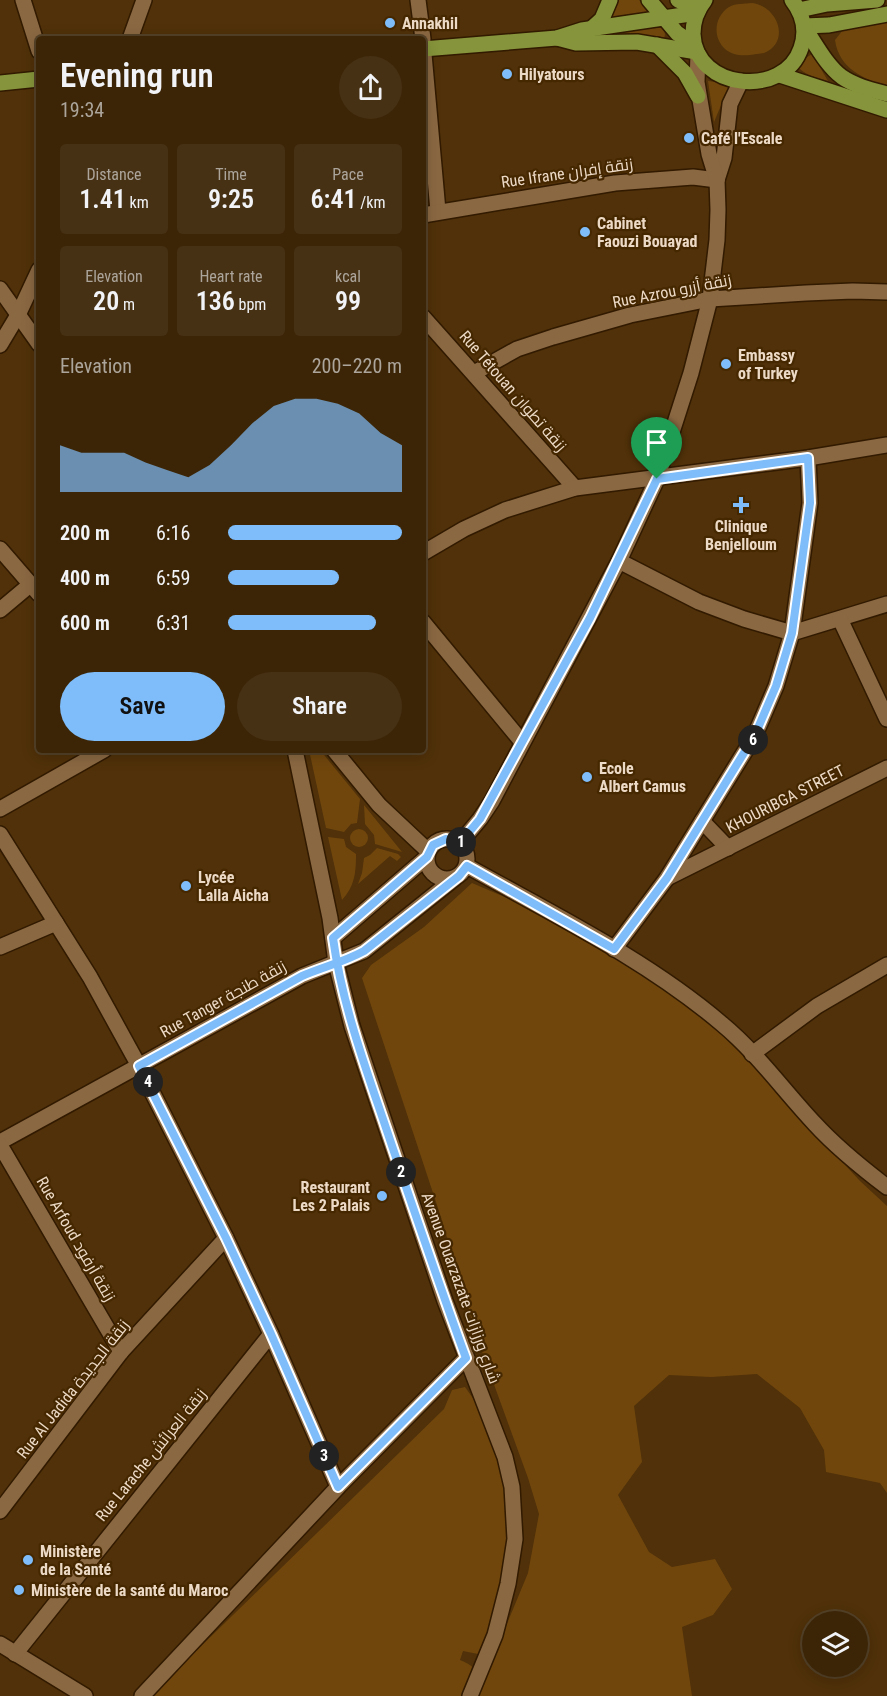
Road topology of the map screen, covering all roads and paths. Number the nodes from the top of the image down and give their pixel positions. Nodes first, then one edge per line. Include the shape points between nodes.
1 (23, 0) edge
2 (144, 0) edge
3 (418, 0) edge
4 (610, 0) edge
5 (649, 0) edge
6 (678, 0) edge
7 (877, 0) edge
8 (833, 2) edge
9 (798, 4) edge
10 (700, 7) edge
11 (887, 14) edge
12 (666, 19) junction
13 (804, 26) junction
14 (591, 29) junction
15 (131, 36) edge
16 (422, 36) edge
17 (557, 38) junction
18 (36, 41) edge
19 (657, 45) junction
20 (426, 49) edge
21 (696, 50) junction
22 (780, 75) junction
23 (36, 79) edge
24 (741, 81) junction
25 (0, 83) edge
26 (887, 94) edge
27 (699, 96) junction
28 (887, 110) edge
29 (426, 119) edge
30 (717, 180) junction
31 (430, 213) edge
32 (36, 276) edge
33 (0, 289) edge
34 (887, 292) edge
35 (710, 299) junction
36 (18, 315) junction
37 (426, 320) edge
38 (36, 340) edge
39 (0, 345) edge
40 (474, 373) junction
41 (887, 445) edge
42 (808, 458) junction
43 (657, 479) junction
44 (575, 488) junction
45 (0, 549) edge
46 (426, 551) edge
47 (619, 561) junction
48 (35, 589) edge
49 (887, 604) edge
50 (0, 610) edge
51 (840, 619) junction
52 (426, 626) edge
53 (792, 633) junction
54 (887, 718) edge
55 (522, 742) junction
56 (99, 753) edge
57 (296, 753) edge
58 (336, 753) edge
59 (887, 768) edge
60 (0, 809) edge
61 (702, 822) junction
62 (0, 834) edge
63 (460, 843) junction
64 (728, 848) junction
65 (428, 854) junction
66 (467, 866) junction
67 (455, 878) junction
68 (667, 878) junction
69 (56, 922) junction
70 (333, 938) junction
71 (0, 947) edge
72 (614, 949) junction
73 (336, 963) junction
74 (887, 965) edge
75 (752, 1054) junction
76 (139, 1066) junction
77 (0, 1144) edge
78 (887, 1187) edge
79 (226, 1238) junction
80 (271, 1334) junction
81 (122, 1352) junction
82 (466, 1358) junction
83 (338, 1487) junction
84 (0, 1511) edge
85 (0, 1644) edge
86 (15, 1654) junction
87 (85, 1696) edge
88 (142, 1696) edge
89 (470, 1696) edge

1 - 18 street
2 - 15 street
3 - 16 street
4 - 14 main road via 602,19
5 - 12 main road
6 - 10 main road
7 - 8 main road
8 - 9 main road
9 - 13 main road
10 - 12 main road
10 - 21 main road via 693,29
11 - 13 main road
12 - 14 main road
12 - 21 main road
13 - 22 main road via 800,51
13 - 26 main road via 843,77
14 - 17 main road
17 - 19 main road via 576,43
17 - 20 main road
19 - 21 main road
19 - 27 main road via 685,73
21 - 24 main road via 716,74
21 - 27 street
22 - 24 main road
22 - 28 main road
23 - 25 main road
24 - 30 street via 729,104 724,158
27 - 30 street
29 - 31 street
30 - 31 street, Rue Ifrane زنقة إفران via 693,177 615,183
30 - 35 street via 717,240
32 - 36 street
33 - 36 street
34 - 35 street, Rue Azrou زنقة أزرو
35 - 40 street, Rue Azrou زنقة أزرو via 630,315 536,342
35 - 43 street
36 - 38 street
36 - 39 street
37 - 40 street, Rue Tétouan زنقة تطوان
40 - 44 street, Rue Tétouan زنقة تطوان
41 - 42 street
42 - 43 street
42 - 53 street via 810,503
43 - 44 street
43 - 47 street
44 - 46 street via 505,510
45 - 48 street
47 - 53 street via 681,595
47 - 55 street
48 - 50 street
49 - 51 street
51 - 53 street
51 - 54 street
52 - 55 street
53 - 61 street via 776,686 755,735
55 - 63 street via 486,810
56 - 60 street
57 - 70 street, Avenue Ouarzazate شارع ورزازات
58 - 65 street via 378,805
59 - 64 street, KHOURIBGA STREET
61 - 64 street
61 - 68 street
62 - 69 street
63 - 65 street via 439,841
63 - 66 street via 467,853
64 - 68 street, KHOURIBGA STREET
65 - 67 street via 432,873 446,880
65 - 70 street
66 - 67 street
66 - 72 street
67 - 73 street, Rue Tanger زنقة طنجة via 364,951
68 - 72 street
69 - 71 street
69 - 76 street
70 - 73 street, Avenue Ouarzazate شارع ورزازات
72 - 75 street via 702,1006
73 - 76 street, Rue Tanger زنقة طنجة via 302,976
73 - 82 street, Avenue Ouarzazate شارع ورزازات via 362,1056
74 - 75 street via 817,1006
75 - 78 street via 839,1149
76 - 77 street, Rue Tanger زنقة طنجة
76 - 79 street
77 - 81 street, Rue Arfoud زنقة أرفود
79 - 80 street
79 - 81 street, Rue Al Jadida زنقة الجديدة
80 - 83 street
80 - 86 street, Rue Larache زنقة العرائش
81 - 84 street, Rue Al Jadida زنقة الجديدة
82 - 83 street
82 - 89 street, Avenue Ouarzazate شارع ورزازات via 505,1457 515,1521 502,1610
83 - 88 street
85 - 86 street
86 - 87 street

